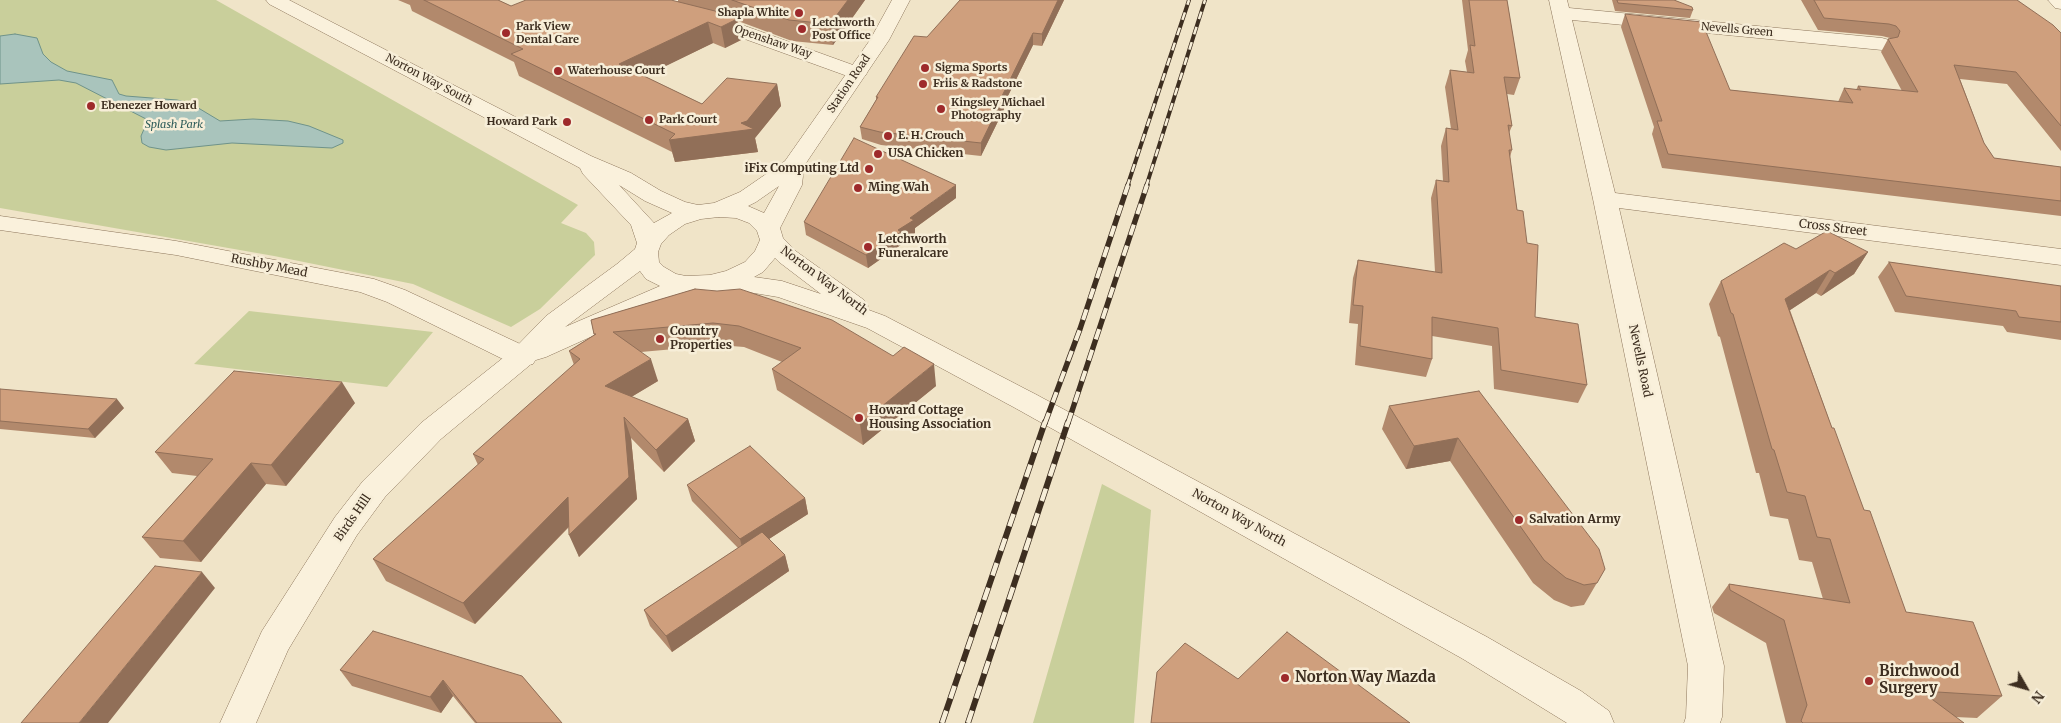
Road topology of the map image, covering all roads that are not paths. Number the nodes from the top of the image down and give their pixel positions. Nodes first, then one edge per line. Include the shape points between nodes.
1 (275, 0) edge
2 (670, 0) edge
3 (901, 0) edge
4 (2056, 0) edge
5 (2061, 4) edge
6 (1560, 6) edge
7 (1882, 44) dead end
8 (857, 73) junction
9 (583, 161) junction
10 (793, 166) junction
11 (1605, 199) junction
12 (709, 211) junction
13 (0, 223) edge
14 (770, 234) junction
15 (647, 247) junction
16 (2061, 257) edge
17 (698, 284) junction
18 (876, 322) junction
19 (523, 357) junction
20 (238, 723) edge
21 (1596, 723) edge
22 (1702, 723) edge

1 - 9 street, Norton Way South
2 - 8 street, Openshaw Way via 666,5 675,13 727,26
3 - 8 street, Station Road
4 - 5 street
6 - 7 street, Nevells Green
6 - 11 street, Nevells Road
8 - 10 street, Station Road
9 - 12 street, Norton Way South via 677,207
9 - 15 street, Norton Way South via 642,223
10 - 12 street, Station Road via 748,197
10 - 14 street, Station Road via 791,185
11 - 16 street, Cross Street
11 - 22 street, Nevells Road via 1706,666
12 - 14 street via 740,211 757,218
12 - 15 street via 678,219 660,230
13 - 19 street, Rushby Mead via 176,248 365,285 396,296
14 - 17 street via 766,254 754,267 734,277
14 - 18 street, Norton Way North via 788,257
15 - 17 street via 648,263 655,273 668,280
15 - 19 street, Birds Hill via 626,270 555,322
17 - 18 street, Norton Way North via 748,284 782,289
17 - 19 street, Birds Hill
18 - 21 street, Norton Way North via 1475,648
19 - 20 street, Birds Hill via 431,431 374,489 346,526 274,642

